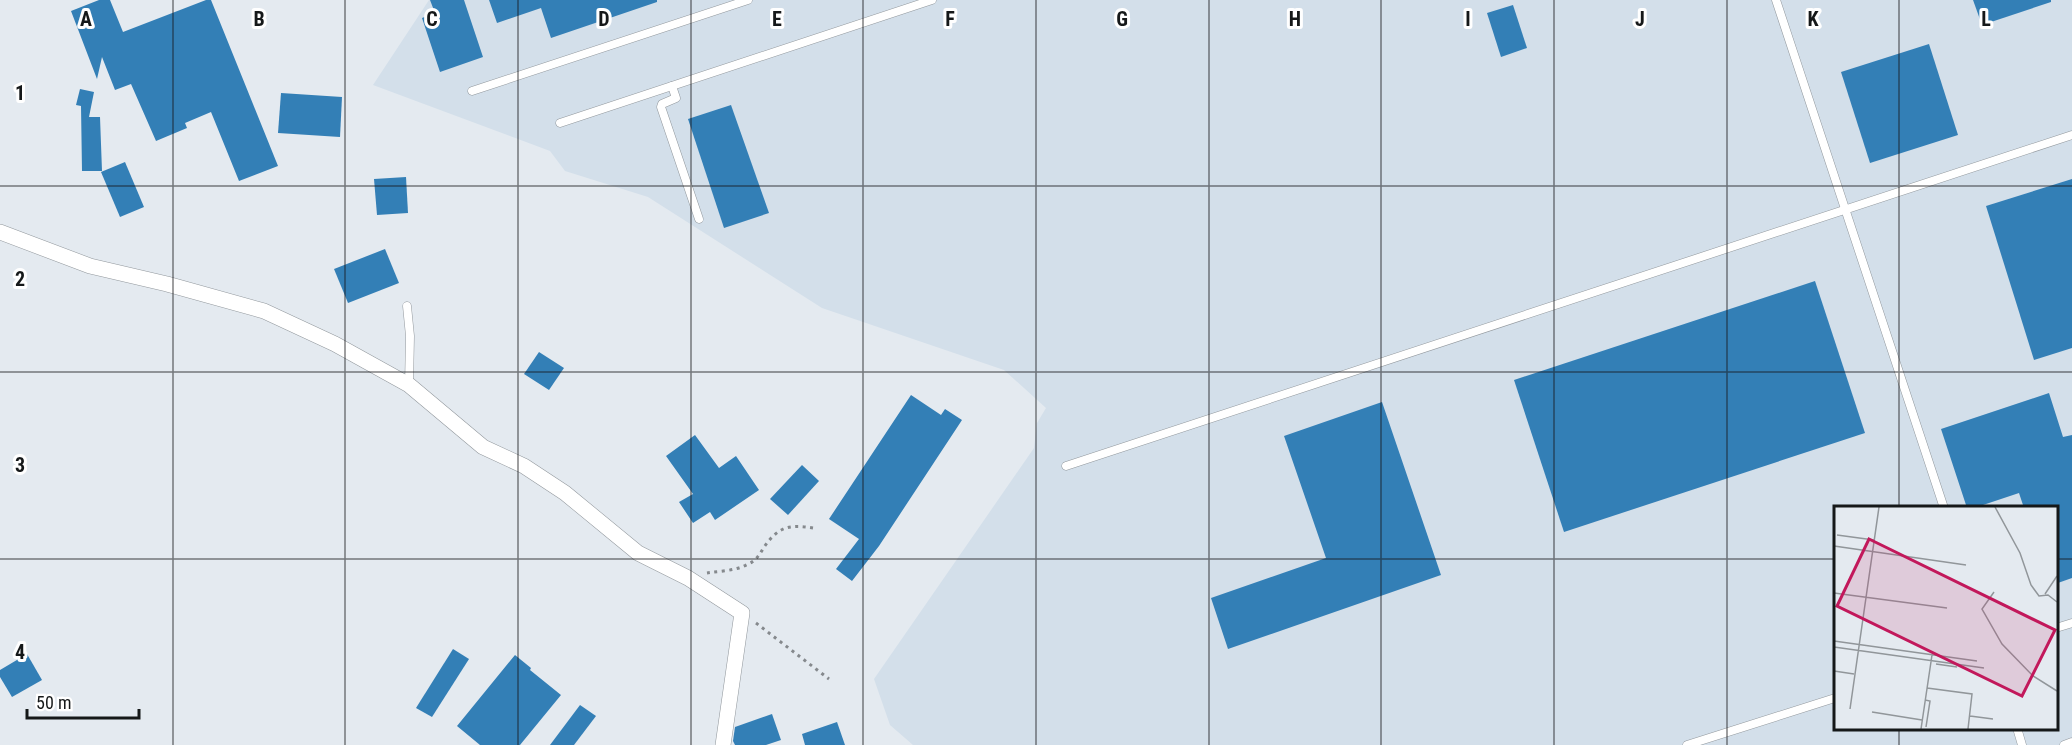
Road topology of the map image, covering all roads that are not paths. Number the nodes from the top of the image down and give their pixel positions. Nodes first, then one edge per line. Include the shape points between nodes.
1 (748, 0) edge
2 (932, 0) edge
3 (1776, 0) edge
4 (724, 4) edge
5 (672, 86) junction
6 (472, 91) dead end
7 (560, 123) dead end
8 (2072, 135) edge
9 (1845, 210) junction
10 (699, 219) dead end
11 (0, 232) edge
12 (407, 306) dead end
13 (409, 386) junction
14 (1066, 466) dead end
15 (1943, 506) edge
16 (2072, 622) edge
17 (2057, 627) edge
18 (1834, 698) edge
19 (2017, 730) edge
20 (2072, 742) edge
21 (723, 745) edge
22 (1687, 745) edge
23 (2022, 745) edge
24 (2064, 745) edge

1 - 4 lane
2 - 5 lane
3 - 9 lane
4 - 6 lane
5 - 7 lane
5 - 10 lane via 676,98 661,107
8 - 9 lane
9 - 14 lane
9 - 15 lane
11 - 13 street via 90,266 264,311 335,344
12 - 13 lane
13 - 21 street via 483,447 524,466 565,493 638,554 688,578 742,613
16 - 17 lane
18 - 22 lane
19 - 23 lane
20 - 24 lane

